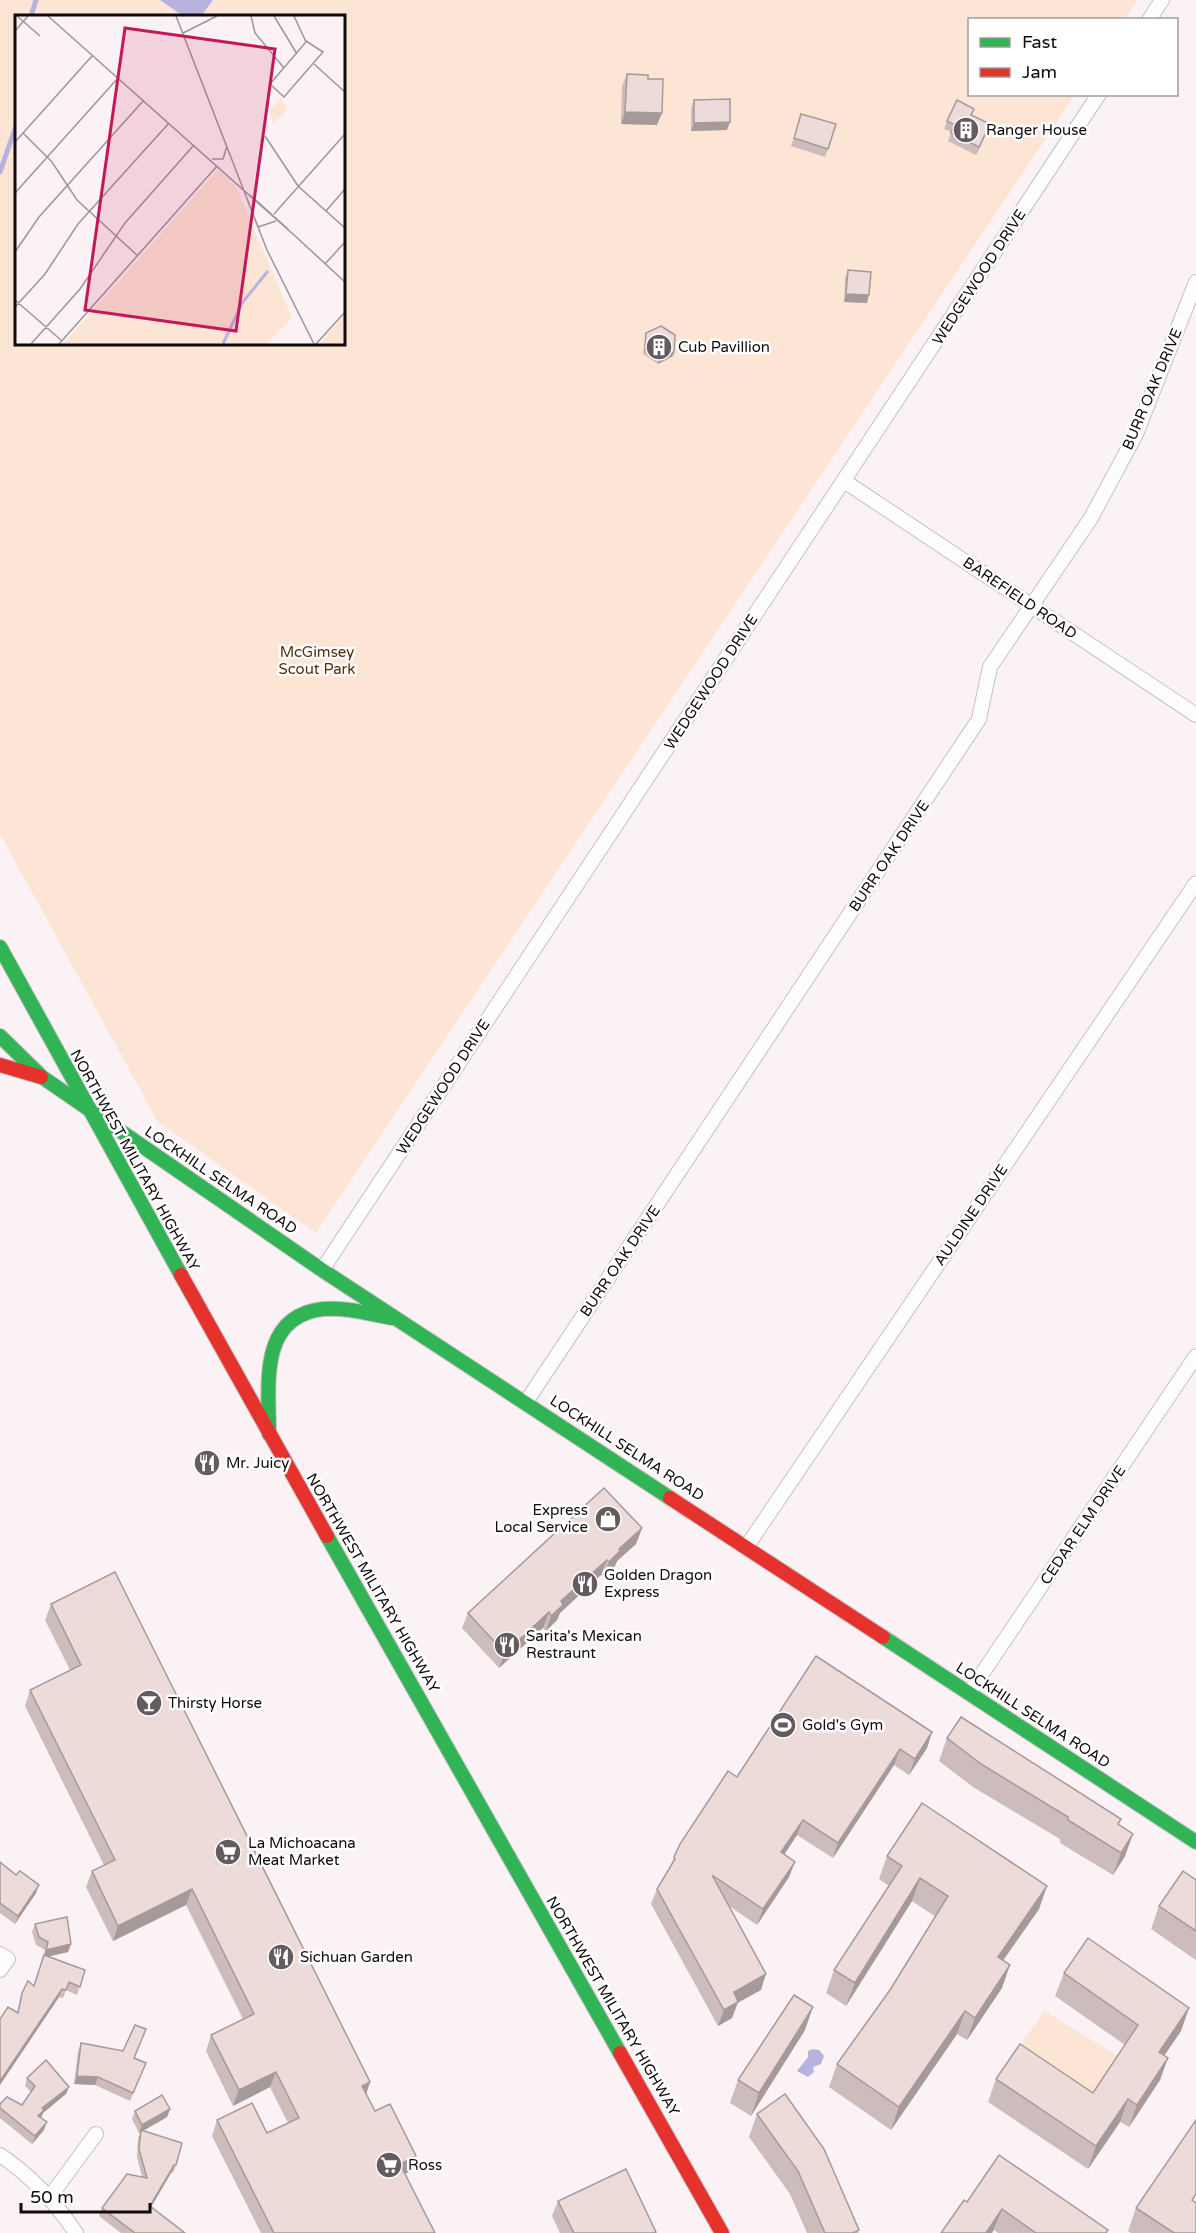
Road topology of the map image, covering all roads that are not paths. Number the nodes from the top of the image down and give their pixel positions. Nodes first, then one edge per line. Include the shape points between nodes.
1 (1162, 0) edge
2 (1150, 18) edge
3 (1098, 96) edge
4 (1196, 282) edge
5 (844, 481) junction
6 (1032, 606) junction
7 (1196, 715) edge
8 (1196, 884) edge
9 (0, 947) edge
10 (0, 1036) edge
11 (0, 1065) edge
12 (42, 1077) junction
13 (87, 1108) junction
14 (322, 1270) junction
15 (399, 1319) junction
16 (1196, 1356) edge
17 (526, 1402) junction
18 (269, 1434) junction
19 (747, 1546) junction
20 (969, 1693) junction
21 (1194, 1836) edge
22 (96, 2134) dead end
23 (0, 2155) edge
24 (49, 2198) junction
25 (76, 2233) edge
26 (722, 2233) edge

1 - 2 street
3 - 5 street, WEDGEWOOD DRIVE
4 - 6 street, BURR OAK DRIVE via 1136,434 1091,518
5 - 6 street, BAREFIELD ROAD
5 - 14 street, WEDGEWOOD DRIVE
6 - 7 street, BAREFIELD ROAD
6 - 17 street, BURR OAK DRIVE via 990,667 979,719 962,746
8 - 19 street, AULDINE DRIVE
9 - 13 main road, NORTHWEST MILITARY HIGHWAY
10 - 12 main road, LOCKHILL SELMA ROAD
11 - 12 main road, LOCKHILL SELMA ROAD
12 - 13 main road, LOCKHILL SELMA ROAD
13 - 14 main road, LOCKHILL SELMA ROAD
13 - 18 main road, NORTHWEST MILITARY HIGHWAY
14 - 15 main road, LOCKHILL SELMA ROAD
15 - 17 main road, LOCKHILL SELMA ROAD
15 - 18 main road via 322,1309 295,1315 274,1339
16 - 20 street, CEDAR ELM DRIVE
17 - 19 main road, LOCKHILL SELMA ROAD
18 - 26 main road, NORTHWEST MILITARY HIGHWAY
19 - 20 main road, LOCKHILL SELMA ROAD
20 - 21 main road, LOCKHILL SELMA ROAD
22 - 24 street
23 - 24 street
24 - 25 street

